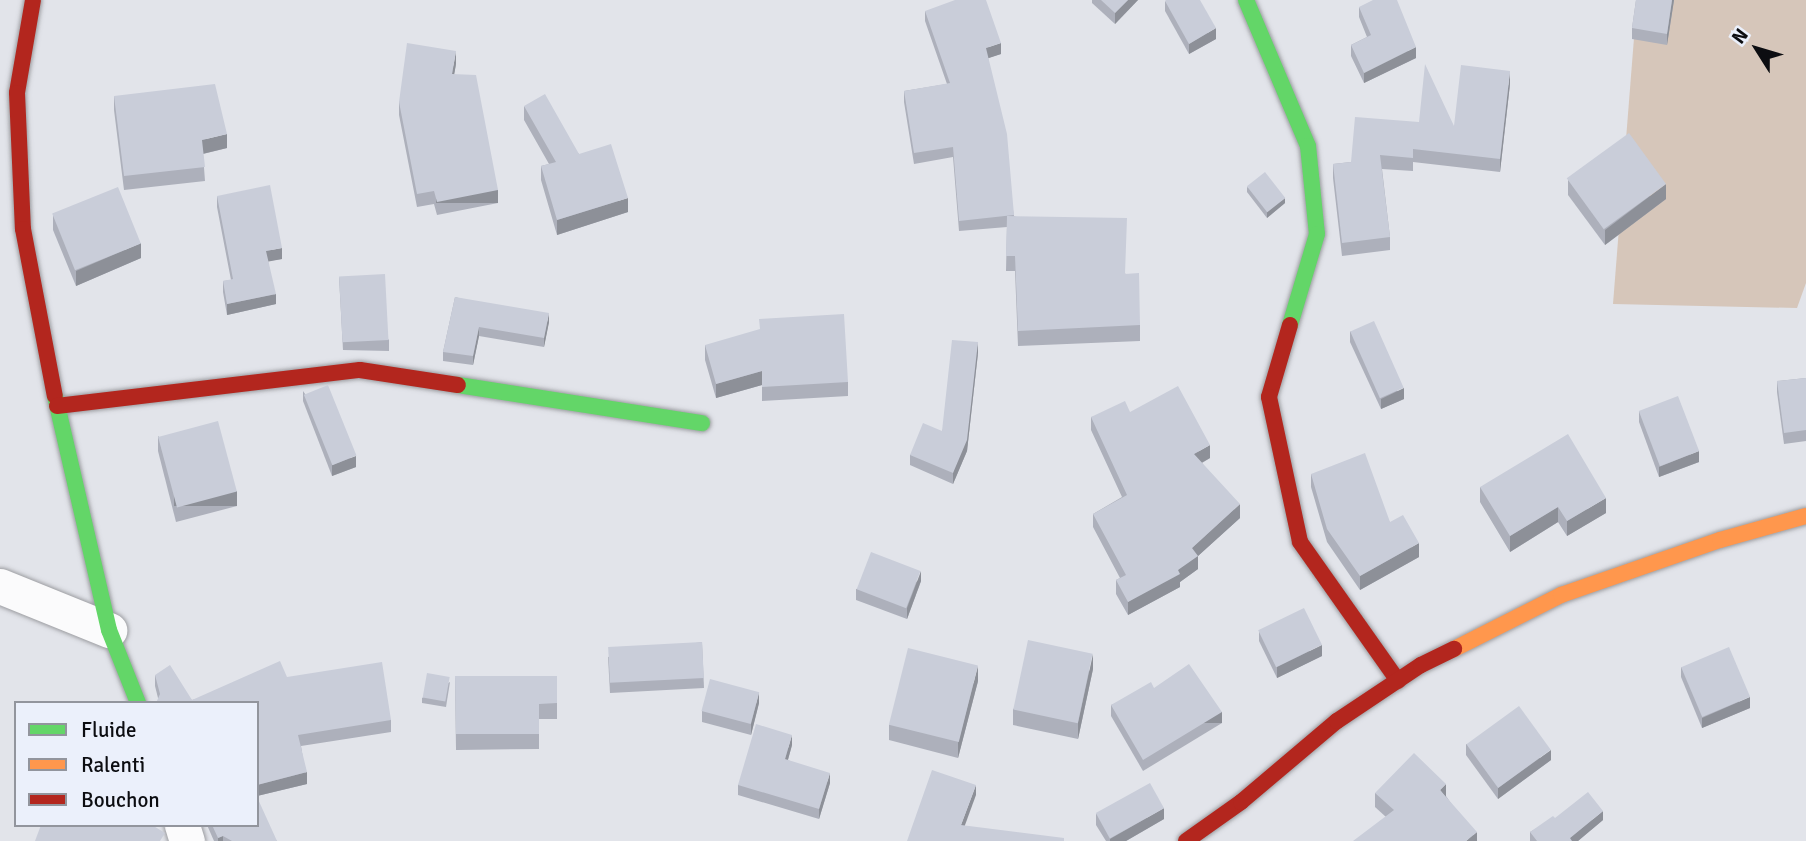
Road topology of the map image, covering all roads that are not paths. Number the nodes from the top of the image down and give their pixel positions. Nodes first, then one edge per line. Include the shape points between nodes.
1 (33, 0) edge
2 (1246, 0) edge
3 (57, 406) junction
4 (702, 423) dead end
5 (1806, 516) edge
6 (0, 586) edge
7 (109, 630) junction
8 (1398, 681) junction
9 (137, 701) edge
10 (1186, 841) edge

1 - 3 street via 17,93 23,229
2 - 8 street via 1308,146 1317,234 1269,397 1300,542
3 - 4 street via 360,370
3 - 7 street
5 - 8 street via 1720,540 1561,595
6 - 7 street
7 - 9 street
8 - 10 street via 1337,721 1241,802

